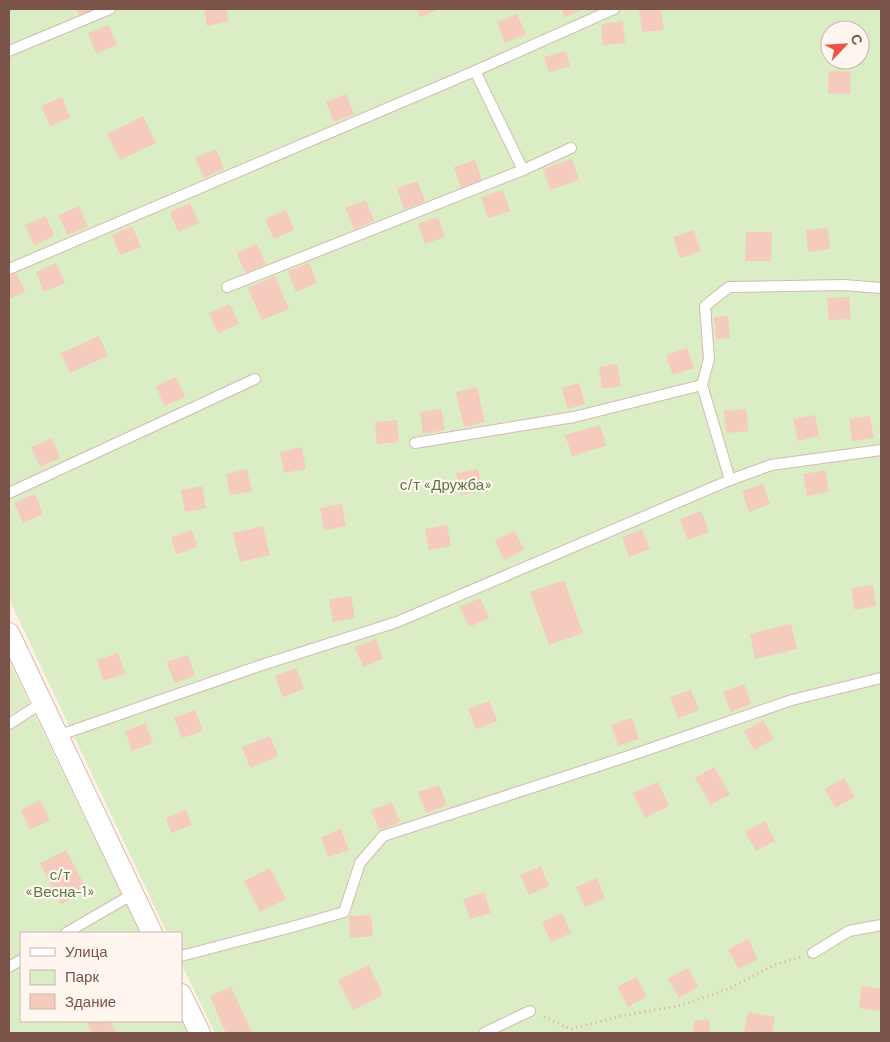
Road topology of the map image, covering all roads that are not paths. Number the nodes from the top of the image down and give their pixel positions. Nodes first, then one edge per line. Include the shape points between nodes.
1 (110, 9) edge
2 (614, 9) edge
3 (9, 51) edge
4 (475, 71) junction
5 (570, 148) dead end
6 (522, 170) junction
7 (9, 269) edge
8 (227, 287) dead end
9 (881, 288) edge
10 (255, 379) dead end
11 (702, 385) junction
12 (415, 443) dead end
13 (881, 450) edge
14 (730, 480) junction
15 (9, 493) edge
16 (9, 633) edge
17 (881, 678) edge
18 (42, 703) junction
19 (9, 724) edge
20 (57, 736) junction
21 (133, 894) junction
22 (881, 926) edge
23 (68, 932) edge
24 (152, 932) edge
25 (813, 953) road end
26 (182, 956) edge
27 (182, 996) edge
28 (530, 1011) road end
29 (200, 1033) edge
30 (484, 1033) edge

1 - 3 lane
2 - 4 lane
4 - 6 lane
4 - 7 lane
5 - 6 lane
6 - 8 lane
9 - 11 lane via 844,285 729,287 705,306 709,358
10 - 15 lane
11 - 12 lane via 574,417
11 - 14 lane
13 - 14 lane via 771,465
14 - 20 lane via 397,622
16 - 18 street
17 - 26 lane via 792,700 383,836 360,863 344,912
18 - 19 lane
18 - 20 street
20 - 21 street
21 - 23 lane
21 - 24 street
22 - 25 lane via 849,931
27 - 29 street
28 - 30 lane

